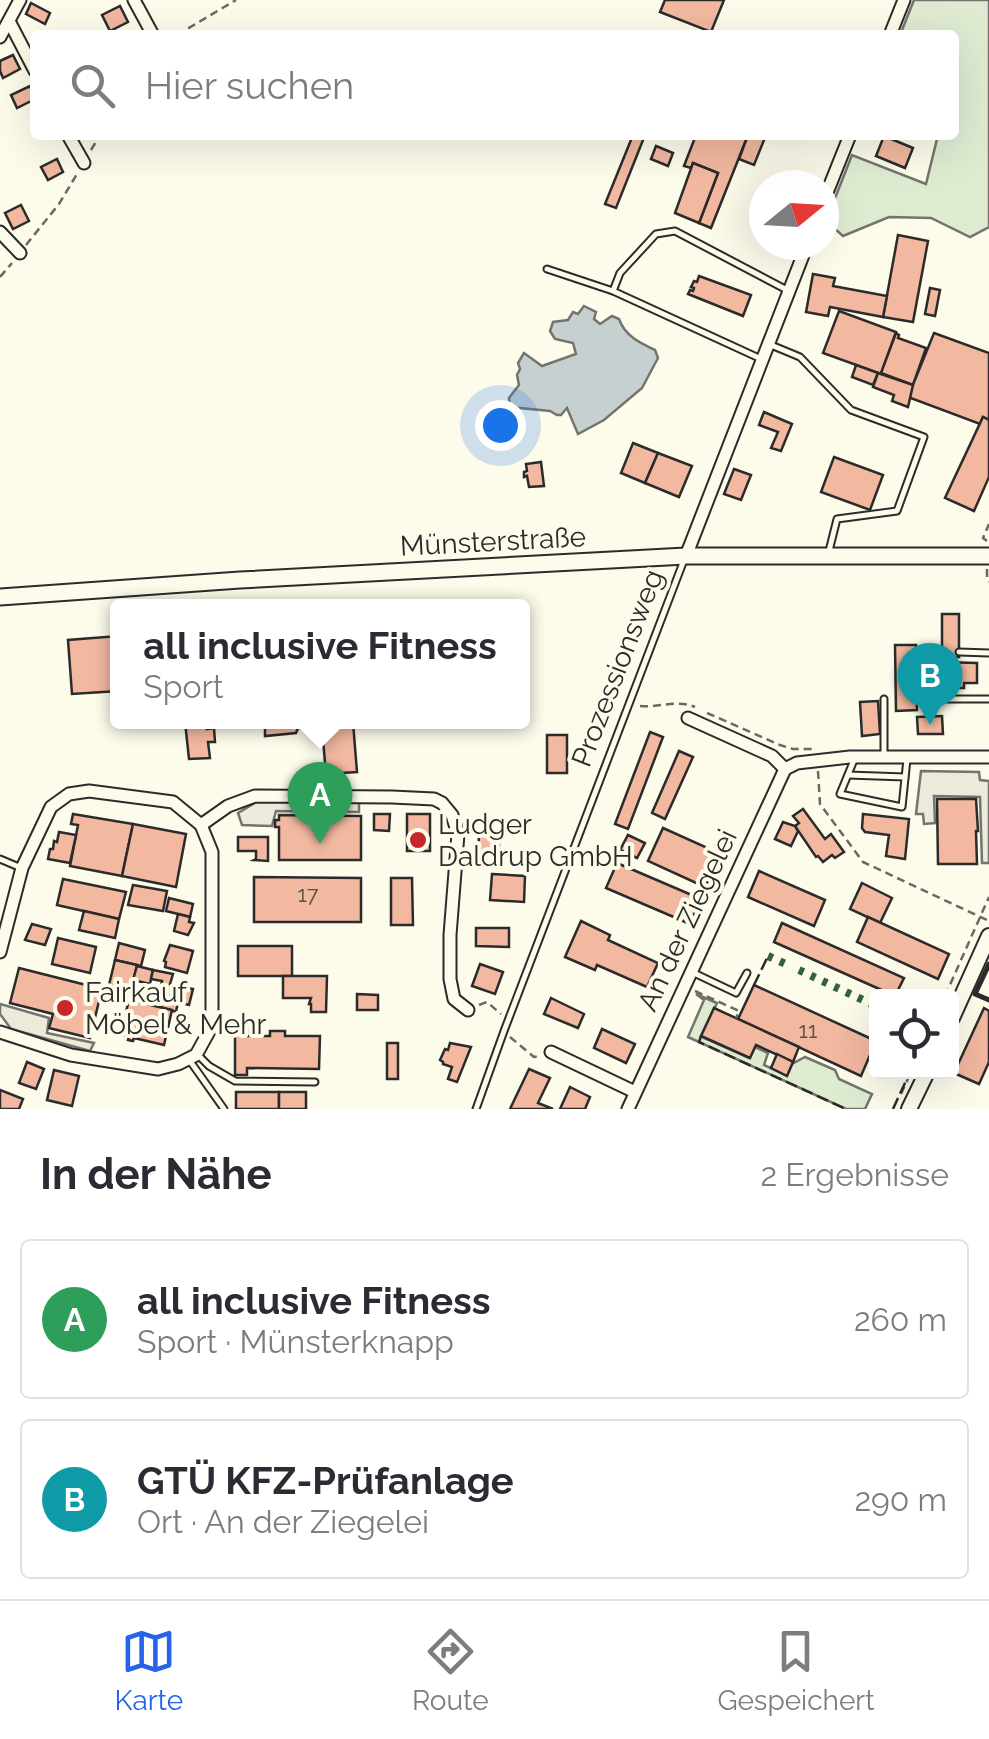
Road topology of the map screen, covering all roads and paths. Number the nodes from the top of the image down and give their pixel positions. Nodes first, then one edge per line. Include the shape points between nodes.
1 (20, 0) edge
2 (134, 0) edge
3 (236, 0) edge
4 (904, 0) edge
5 (9, 20) junction
6 (150, 30) edge
7 (185, 30) edge
8 (892, 30) edge
9 (0, 35) edge
10 (30, 61) edge
11 (71, 140) edge
12 (97, 140) edge
13 (848, 140) edge
14 (84, 163) junction
15 (836, 170) edge
16 (0, 232) edge
17 (20, 253) junction
18 (800, 260) edge
19 (548, 269) dead end
20 (0, 277) edge
21 (612, 290) junction
22 (789, 291) junction
23 (768, 344) junction
24 (762, 360) junction
25 (989, 524) edge
26 (828, 555) junction
27 (686, 556) junction
28 (988, 556) edge
29 (0, 596) edge
30 (942, 652) dead end
31 (958, 652) dead end
32 (989, 654) edge
33 (884, 699) dead end
34 (989, 699) edge
35 (688, 718) dead end
36 (855, 757) junction
37 (884, 758) junction
38 (907, 758) junction
39 (989, 758) edge
40 (817, 761) junction
41 (784, 769) junction
42 (848, 775) junction
43 (905, 777) junction
44 (201, 825) junction
45 (0, 859) edge
46 (22, 868) junction
47 (989, 897) edge
48 (988, 905) edge
49 (981, 918) junction
50 (989, 921) edge
51 (989, 936) edge
52 (0, 952) edge
53 (691, 971) junction
54 (747, 973) dead end
55 (684, 986) junction
56 (948, 989) edge
57 (959, 1002) edge
58 (468, 1010) joint
59 (736, 1018) dead end
60 (508, 1022) junction
61 (504, 1031) junction
62 (0, 1032) edge
63 (550, 1052) joint
64 (192, 1056) junction
65 (922, 1079) edge
66 (315, 1082) dead end
67 (635, 1092) junction
68 (904, 1103) edge
69 (224, 1109) edge
70 (476, 1109) edge
71 (628, 1109) edge

1 - 5 street
2 - 6 street
3 - 7 path
4 - 8 street
5 - 9 street
5 - 10 street
11 - 14 street
12 - 14 path
13 - 15 street
14 - 17 path
16 - 17 street
17 - 20 path
18 - 22 street, Prozessionsweg
19 - 21 lane
21 - 22 lane via 656,234 675,231
21 - 24 lane
22 - 23 street, Prozessionsweg
23 - 24 street, Prozessionsweg
23 - 26 lane via 800,357 851,410 924,437 897,511 837,519
24 - 27 street, Prozessionsweg
25 - 28 path via 983,538
26 - 27 main road, Münsterstraße
26 - 28 main road, Münsterstraße
27 - 29 main road, Münsterstraße
27 - 60 lane, Prozessionsweg
30 - 34 lane via 932,652 933,699
31 - 32 lane
33 - 37 lane
35 - 41 street via 772,756
36 - 37 street
36 - 40 street
36 - 42 lane
37 - 38 street
38 - 39 street
38 - 43 lane
40 - 41 street
40 - 49 path via 820,804 863,862
41 - 53 street, An der Ziegelei
42 - 43 lane
42 - 43 lane via 840,794 902,807
44 - 46 street via 173,802 70,794 51,807
44 - 58 street via 255,796 442,804 458,834 450,978 454,999
44 - 64 street via 212,852 212,1026
45 - 46 lane
46 - 52 street
47 - 48 path
48 - 49 path
49 - 50 path
49 - 56 path
51 - 57 street
53 - 54 lane via 736,993
53 - 55 street, An der Ziegelei
55 - 59 path via 739,1011
55 - 67 street, An der Ziegelei
58 - 60 path via 487,1002
60 - 61 lane, Prozessionsweg
61 - 63 path via 534,1057
61 - 70 lane, Prozessionsweg
62 - 64 street via 71,1055 158,1069
63 - 67 street
64 - 66 lane via 235,1081
64 - 69 lane
65 - 68 street
67 - 71 street, An der Ziegelei

